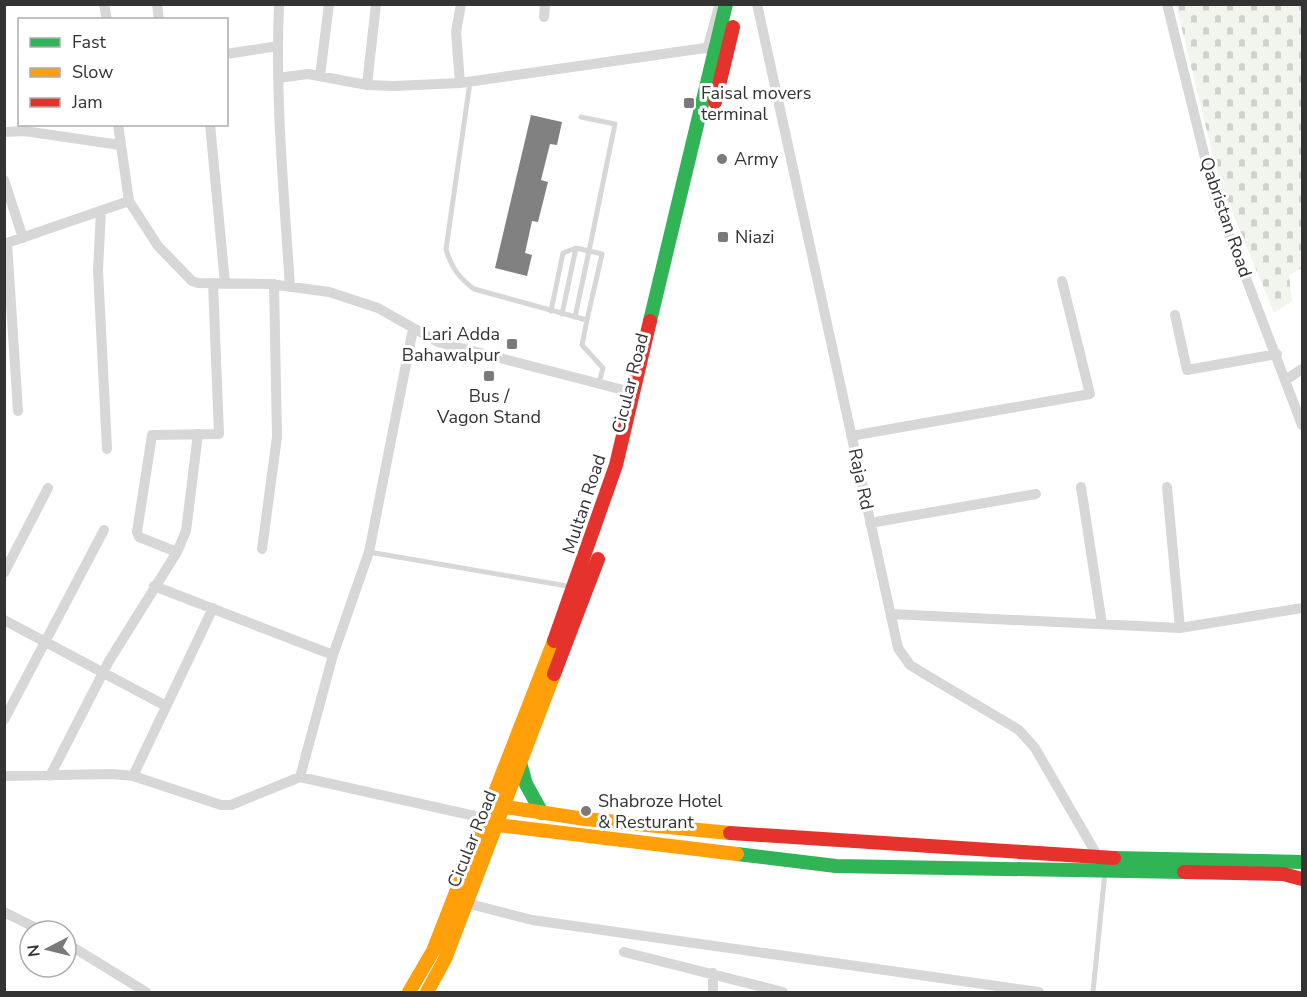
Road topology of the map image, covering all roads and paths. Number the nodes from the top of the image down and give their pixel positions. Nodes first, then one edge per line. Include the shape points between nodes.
1 (279, 4) edge
2 (329, 4) edge
3 (376, 4) edge
4 (461, 4) edge
5 (545, 4) edge
6 (717, 4) edge
7 (726, 4) edge
8 (738, 4) edge
9 (758, 4) edge
10 (1167, 4) edge
11 (544, 16) dead end
12 (278, 46) junction
13 (715, 51) junction
14 (228, 54) edge
15 (320, 76) junction
16 (278, 78) junction
17 (465, 83) junction
18 (367, 85) junction
19 (581, 117) dead end
20 (118, 126) edge
21 (210, 126) edge
22 (4, 132) edge
23 (120, 145) junction
24 (4, 180) edge
25 (129, 201) junction
26 (101, 211) junction
27 (23, 238) junction
28 (6, 244) edge
29 (576, 248) junction
30 (589, 251) junction
31 (1062, 280) dead end
32 (213, 283) junction
33 (225, 283) junction
34 (274, 284) junction
35 (290, 287) junction
36 (551, 311) junction
37 (562, 314) junction
38 (8, 315) edge
39 (1175, 315) dead end
40 (575, 317) junction
41 (587, 320) junction
42 (413, 329) junction
43 (1277, 354) junction
44 (1302, 369) edge
45 (10, 377) edge
46 (1287, 379) junction
47 (600, 383) junction
48 (635, 393) junction
49 (18, 411) dead end
50 (1302, 424) edge
51 (198, 434) junction
52 (851, 436) junction
53 (107, 449) dead end
54 (1081, 487) dead end
55 (1167, 487) dead end
56 (48, 488) dead end
57 (1036, 494) dead end
58 (870, 523) junction
59 (104, 530) dead end
60 (262, 549) dead end
61 (177, 552) junction
62 (369, 552) junction
63 (4, 573) edge
64 (154, 586) junction
65 (581, 590) junction
66 (213, 608) junction
67 (1302, 608) edge
68 (891, 614) junction
69 (4, 620) edge
70 (1102, 624) junction
71 (1180, 628) junction
72 (46, 642) junction
73 (333, 655) junction
74 (103, 673) junction
75 (166, 706) junction
76 (4, 720) edge
77 (521, 766) junction
78 (4, 776) edge
79 (50, 776) junction
80 (133, 776) junction
81 (300, 777) junction
82 (505, 807) junction
83 (542, 813) junction
84 (484, 818) junction
85 (498, 825) junction
86 (1302, 862) edge
87 (1102, 864) junction
88 (1302, 879) edge
89 (466, 903) junction
90 (4, 912) edge
91 (18, 919) edge
92 (78, 950) edge
93 (624, 952) dead end
94 (713, 973) junction
95 (997, 989) edge
96 (146, 993) edge
97 (409, 993) edge
98 (427, 993) edge
99 (713, 993) edge
100 (783, 993) edge
101 (1039, 993) edge
102 (1093, 993) edge

1 - 12 street
2 - 15 street
3 - 18 street
4 - 17 street via 456,32
5 - 11 street
6 - 13 lane
7 - 13 main road, Multan Road
8 - 13 main road, Cicular Road
9 - 52 street, Raja Rd
10 - 43 street, Qabristan Road via 1214,194
12 - 14 street
12 - 16 street
13 - 17 street
13 - 48 main road, Multan Road
13 - 65 main road, Cicular Road via 638,429
15 - 16 street
15 - 18 street
16 - 35 street
17 - 18 street
17 - 36 lane via 446,249 449,258 459,277 474,289
19 - 30 lane via 615,124
20 - 23 street
21 - 33 street
22 - 23 street via 24,131
23 - 25 street
24 - 27 street
25 - 26 street
25 - 32 street via 174,265 192,281
26 - 27 street
26 - 53 street via 98,270
27 - 28 street
28 - 38 street
29 - 30 lane
29 - 36 lane via 563,253
29 - 37 lane
30 - 40 lane
30 - 41 lane via 602,254
31 - 52 street via 1091,389 1087,397
32 - 33 street
32 - 51 street via 219,434
33 - 34 street
34 - 35 street
34 - 60 street via 277,436
35 - 42 street via 358,300
36 - 37 lane
37 - 40 lane
38 - 45 street
39 - 43 street via 1187,370
40 - 41 lane
41 - 47 lane via 582,345 603,368
42 - 47 street via 438,342
42 - 62 street
43 - 46 street, Qabristan Road
44 - 46 street
45 - 49 street
46 - 50 street, Qabristan Road
47 - 48 street
48 - 65 main road, Multan Road
51 - 61 street via 186,531
51 - 61 street via 151,436 137,534
52 - 58 street, Raja Rd
54 - 70 street
55 - 71 street
56 - 63 street
57 - 58 street
58 - 68 street, Raja Rd
59 - 72 street
61 - 64 street
62 - 65 lane
62 - 73 street
64 - 66 street
64 - 74 street
65 - 77 main road, Cicular Road
65 - 84 main road, Multan Road
66 - 73 street
66 - 75 street
67 - 71 street
68 - 70 street
68 - 87 street, Raja Rd via 898,648 910,665 1019,730 1035,748
69 - 72 street
70 - 71 street
72 - 74 street
72 - 76 street
73 - 81 street
74 - 75 street
74 - 79 street
75 - 80 street
77 - 82 main road, Cicular Road
77 - 83 main road
78 - 79 street
79 - 80 street
80 - 81 street via 221,805 231,805
81 - 84 street
82 - 83 main road
82 - 85 main road, Cicular Road
83 - 87 main road
84 - 97 main road, Multan Road via 433,951
85 - 87 main road via 836,866
85 - 89 main road, Cicular Road
86 - 87 main road
87 - 88 main road via 1283,874
87 - 102 lane
89 - 95 street via 532,920
89 - 98 main road, Cicular Road
90 - 91 street
92 - 96 street
93 - 94 street
94 - 99 street
94 - 100 street
95 - 101 street

